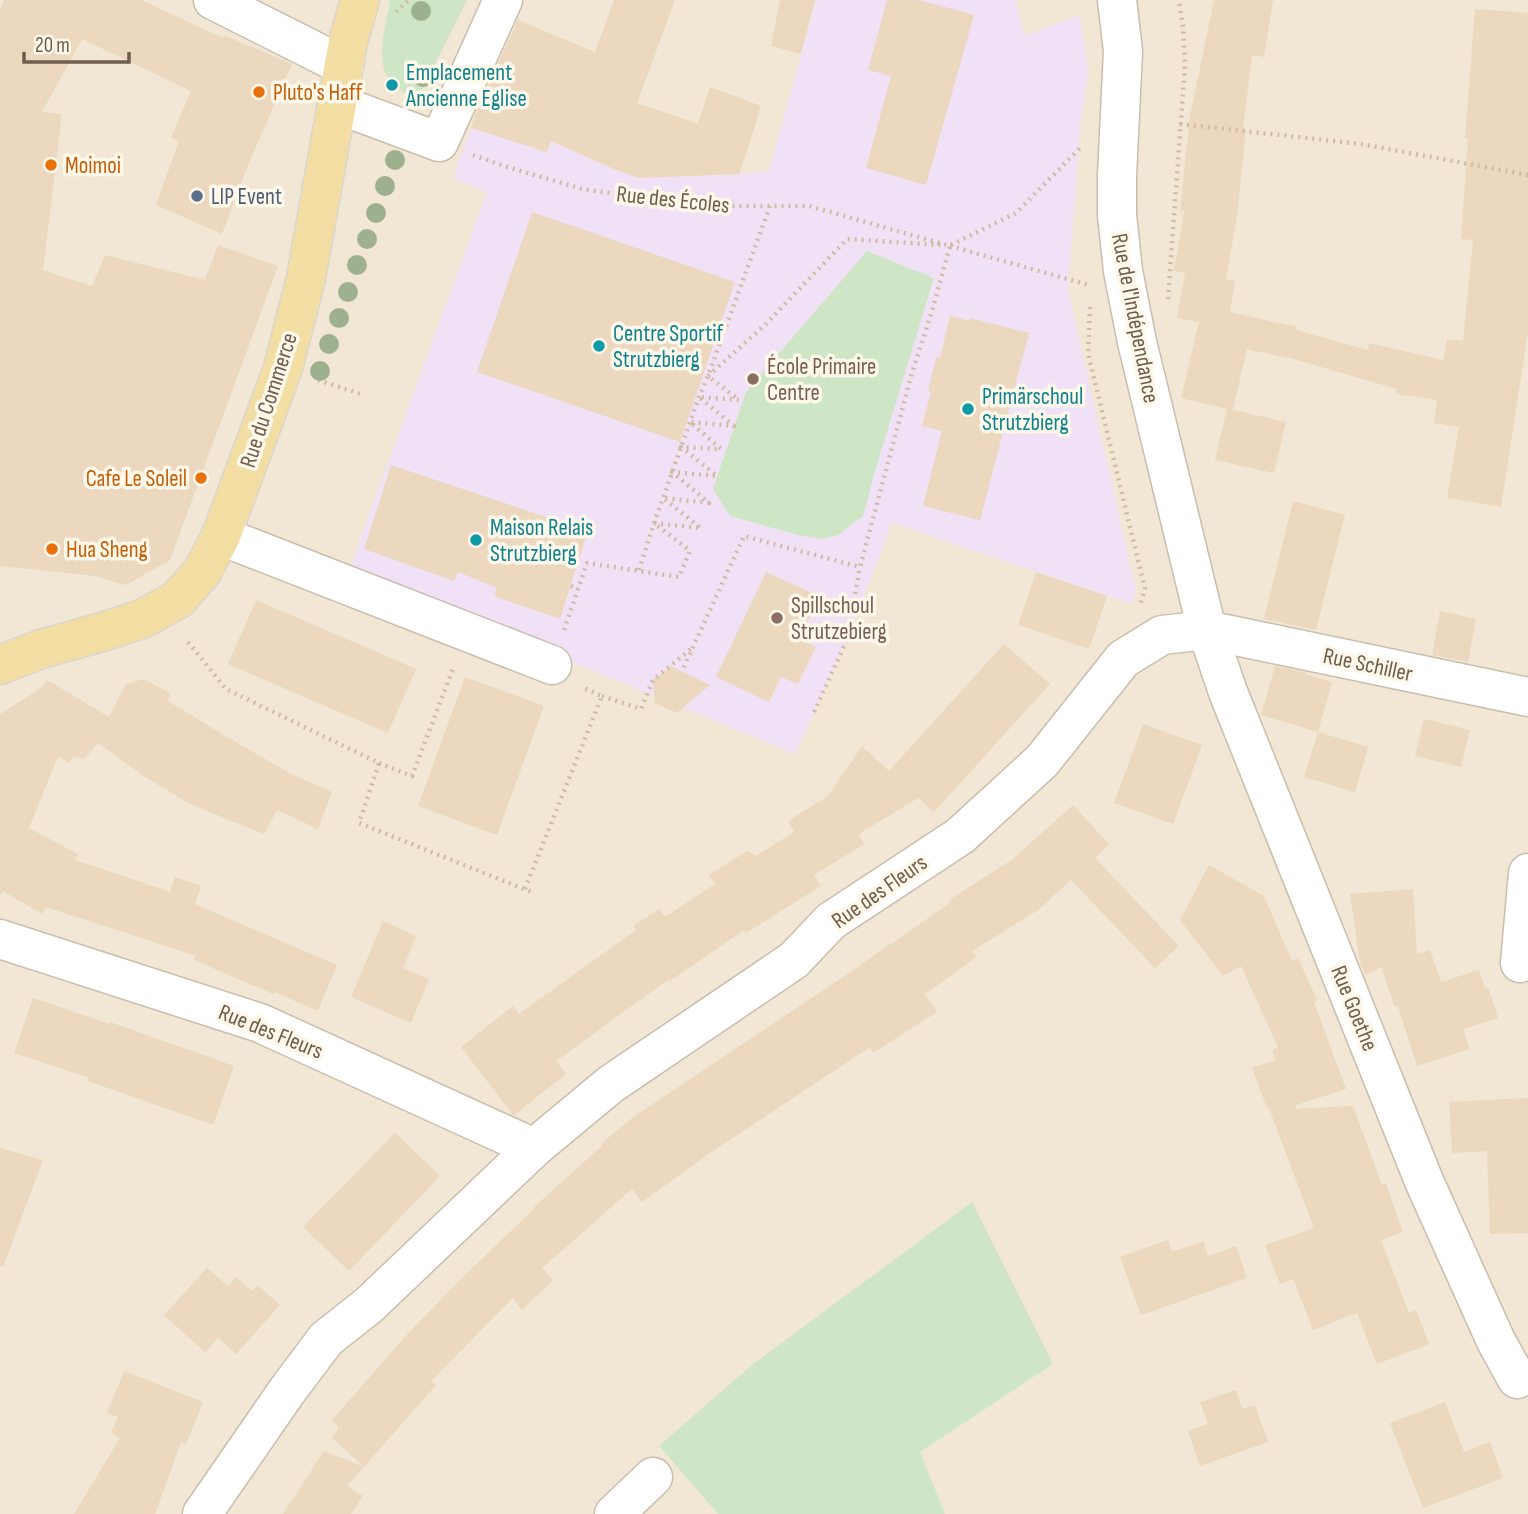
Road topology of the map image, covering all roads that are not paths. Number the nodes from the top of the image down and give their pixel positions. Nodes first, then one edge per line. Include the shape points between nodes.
1 (212, 0) edge
2 (360, 0) edge
3 (503, 0) edge
4 (1116, 0) edge
5 (344, 66) junction
6 (337, 104) junction
7 (221, 536) junction
8 (1207, 630) junction
9 (0, 665) edge
10 (552, 665) road end
11 (1528, 697) edge
12 (1528, 873) edge
13 (0, 939) edge
14 (1520, 963) dead end
15 (534, 1148) junction
16 (1517, 1379) dead end
17 (653, 1477) dead end
18 (202, 1514) edge
19 (614, 1514) edge

1 - 5 street
2 - 5 main road, Rue du Commerce
3 - 6 street via 439,142
4 - 8 street, Rue de l'Indépendance via 1122,51 1117,215 1123,271
5 - 6 main road, Rue du Commerce
6 - 7 main road, Rue du Commerce via 306,278 283,368
7 - 9 main road, Rue du Commerce via 202,572 177,600 142,619
7 - 10 street
8 - 11 street, Rue Schiller
8 - 15 street, Rue des Fleurs via 1162,635 1122,659 1042,761 960,836 831,921 794,960 611,1084
8 - 16 street, Rue Goethe via 1424,1181
12 - 14 street
13 - 15 street, Rue des Fleurs via 260,1023
15 - 18 street, Rue des Fleurs via 369,1305 326,1339
17 - 19 street

